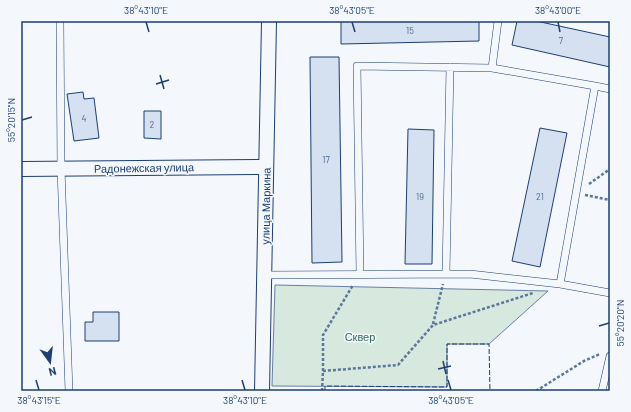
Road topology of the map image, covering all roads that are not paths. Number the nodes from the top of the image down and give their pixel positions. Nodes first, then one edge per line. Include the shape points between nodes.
1 (60, 21) edge
2 (269, 21) edge
3 (498, 21) edge
4 (450, 67) junction
5 (492, 68) junction
6 (595, 86) junction
7 (610, 89) edge
8 (266, 167) junction
9 (62, 168) junction
10 (21, 169) edge
11 (360, 274) junction
12 (446, 274) junction
13 (264, 275) junction
14 (560, 284) junction
15 (610, 293) edge
16 (607, 354) edge
17 (69, 391) edge
18 (262, 391) edge
19 (602, 391) edge

1 - 9 lane
2 - 8 street, улица Маркина
3 - 5 lane
4 - 5 lane
4 - 11 lane via 357,66
4 - 12 lane
5 - 6 lane
6 - 7 lane
6 - 14 lane
8 - 9 street, Радонежская улица
8 - 13 street, улица Маркина
9 - 10 street, Радонежская улица
9 - 17 lane
11 - 12 lane
11 - 13 lane
12 - 14 lane via 470,274
13 - 18 street, улица Маркина
14 - 15 lane
16 - 19 lane

